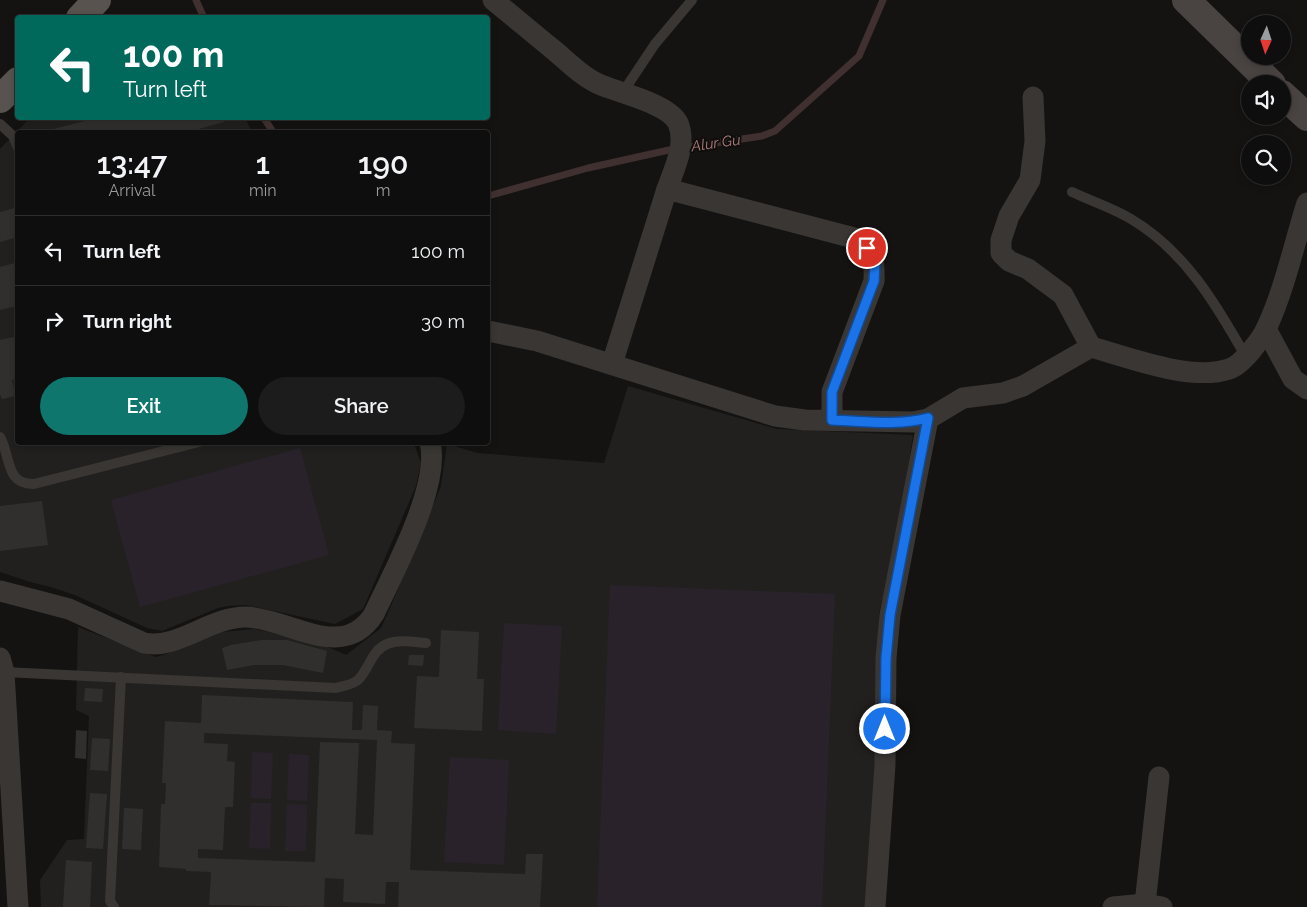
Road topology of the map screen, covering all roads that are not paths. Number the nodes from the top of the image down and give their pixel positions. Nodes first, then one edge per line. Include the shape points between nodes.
1 (97, 0) edge
2 (493, 0) edge
3 (692, 0) edge
4 (1186, 0) edge
5 (83, 15) edge
6 (1263, 75) edge
7 (15, 84) edge
8 (623, 92) junction
9 (1034, 97) dead end
10 (0, 99) edge
11 (1291, 103) edge
12 (1307, 118) edge
13 (0, 124) edge
14 (15, 141) edge
15 (667, 189) junction
16 (1072, 192) dead end
17 (1307, 203) edge
18 (1266, 329) junction
19 (490, 330) edge
20 (1091, 347) junction
21 (1246, 356) junction
22 (612, 364) junction
23 (1307, 388) edge
24 (928, 418) junction
25 (832, 420) junction
26 (0, 437) edge
27 (187, 445) edge
28 (431, 445) edge
29 (0, 591) edge
30 (426, 643) dead end
31 (2, 665) edge
32 (121, 677) junction
33 (1159, 777) dead end
34 (1153, 906) edge
35 (18, 907) edge
36 (114, 907) edge
37 (875, 907) edge
38 (1113, 907) edge

1 - 5 main road
2 - 8 street via 580,72 600,85
3 - 8 lane via 655,44
4 - 6 main road
7 - 10 main road
8 - 15 street via 669,112 678,122 682,138
9 - 20 street via 1035,141 1030,180 1009,216 1000,240 1000,253 1009,262 1028,269 1062,294
11 - 12 main road
13 - 14 lane
15 - 22 street
15 - 25 street via 854,238 867,248 875,263 874,281 832,392
16 - 21 lane via 1131,219 1163,242 1191,270
17 - 18 street
18 - 21 street
18 - 23 street via 1293,379
19 - 22 street
20 - 21 street via 1186,372 1209,373 1231,369
20 - 24 street via 1024,386 1003,393 963,398
22 - 25 street via 775,416
24 - 25 street via 900,423
24 - 37 street via 890,615 886,658 885,765
26 - 27 lane via 10,471 25,484
28 - 29 street via 429,484 417,519 374,614 367,624 349,636 323,636 244,617 215,623 154,644 69,610
30 - 32 lane via 399,641 387,644 378,650 357,681 336,688
31 - 32 lane
31 - 35 street
32 - 36 lane via 110,901
33 - 34 street
34 - 38 street

